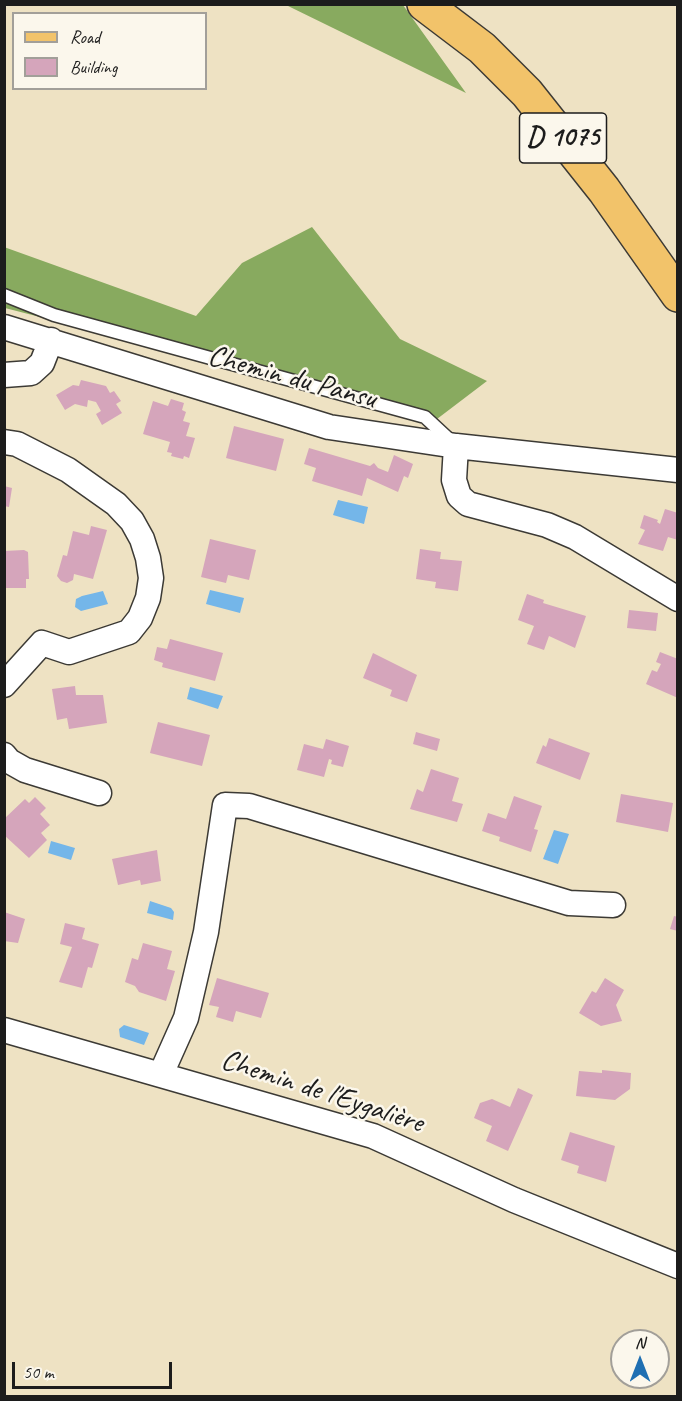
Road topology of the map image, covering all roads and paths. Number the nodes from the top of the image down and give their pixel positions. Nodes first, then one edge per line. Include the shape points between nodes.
1 (424, 4) edge
2 (4, 295) edge
3 (678, 295) edge
4 (4, 327) edge
5 (51, 340) junction
6 (4, 375) edge
7 (4, 442) edge
8 (456, 446) junction
9 (678, 470) edge
10 (678, 599) edge
11 (4, 685) edge
12 (4, 755) edge
13 (99, 793) dead end
14 (613, 905) dead end
15 (4, 1030) edge
16 (161, 1074) junction
17 (678, 1266) edge

1 - 3 main road, D 1075 via 482,48 528,93 604,190
2 - 8 lane via 54,315 425,417
4 - 5 street, Chemin du Pansu
5 - 6 street via 42,363 31,373
5 - 8 street, Chemin du Pansu via 329,427
7 - 11 street via 49,460 116,504 142,539 151,578 140,618 129,632 69,652 42,643
8 - 9 street, Chemin du Pansu
8 - 10 street via 454,480 459,496 468,504 547,525 575,537
12 - 13 street via 25,770
14 - 16 street via 569,903 249,806 225,805 206,932 186,1018
15 - 16 street, Chemin de l'Eygalière
16 - 17 street, Chemin de l'Eygalière via 373,1136 514,1200

